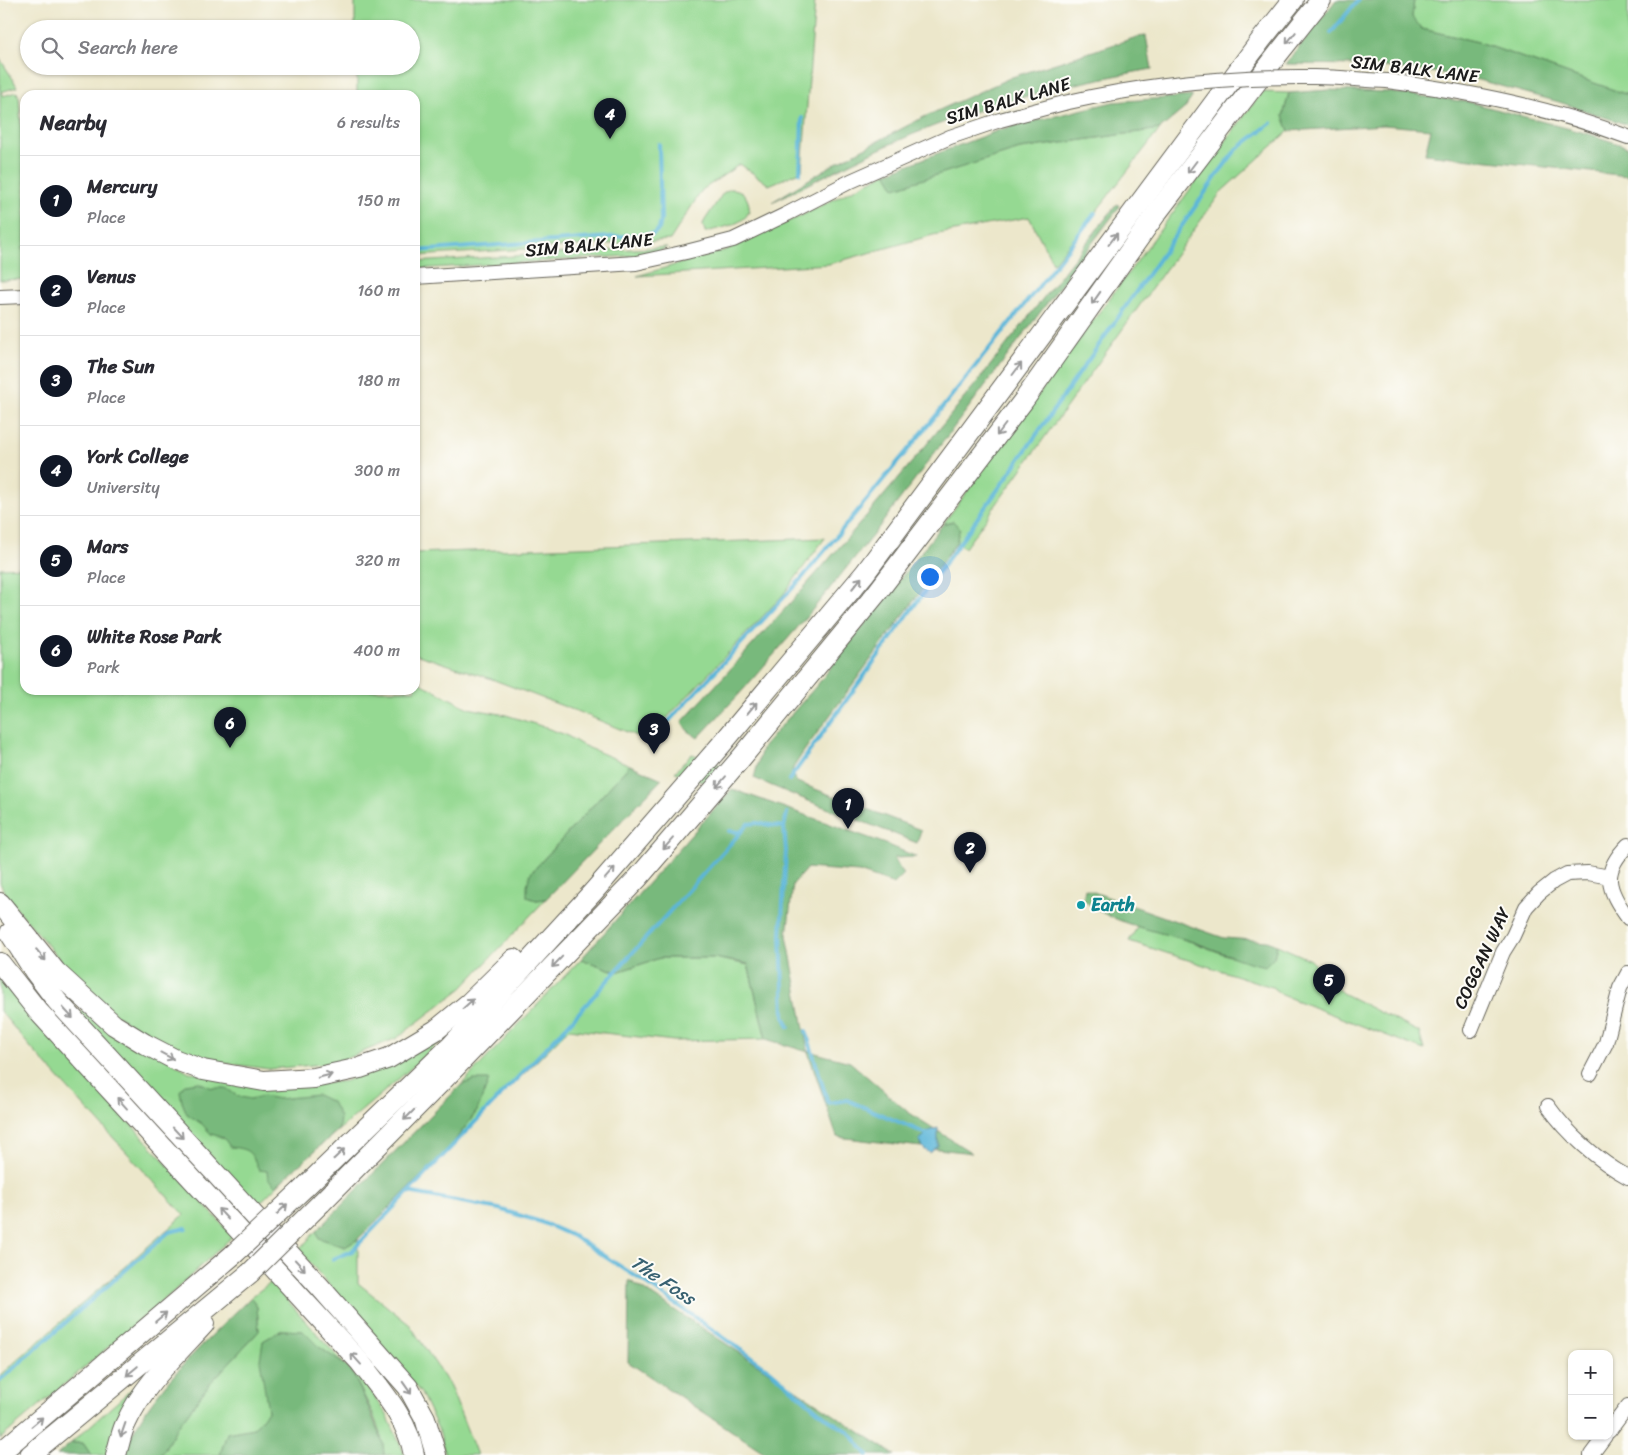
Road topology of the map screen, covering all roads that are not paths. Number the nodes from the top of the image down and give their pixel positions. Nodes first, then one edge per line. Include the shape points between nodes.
1 (1293, 0) edge
2 (1321, 0) edge
3 (1628, 137) edge
4 (420, 277) edge
5 (20, 296) edge
6 (0, 297) edge
7 (1628, 845) edge
8 (1610, 877) junction
9 (594, 891) junction
10 (0, 903) edge
11 (0, 916) edge
12 (1628, 918) edge
13 (0, 963) edge
14 (1628, 973) edge
15 (1477, 975) dead end
16 (1491, 980) junction
17 (1471, 1030) dead end
18 (1590, 1074) dead end
19 (1548, 1106) dead end
20 (1628, 1176) edge
21 (250, 1273) junction
22 (1628, 1406) edge
23 (1613, 1426) edge
24 (1602, 1440) edge
25 (0, 1453) edge
26 (30, 1455) edge
27 (116, 1455) edge
28 (414, 1455) edge
29 (436, 1455) edge
30 (1591, 1455) edge

9 -> 1 highway via 865,573
2 -> 21 highway, bridge via 1158,212 1012,416 876,594 700,807 638,878 443,1080
3 - 4 street, SIM BALK LANE, bridge via 1589,122 1504,100 1387,81 1247,78 1157,86 1064,103 950,137 859,177 733,240 636,263
5 - 6 street
7 - 8 street via 1618,855
8 - 12 street via 1618,904
8 - 16 street, COGGAN WAY via 1567,874 1554,880 1526,907
10 -> 9 highway via 56,972 114,1025 176,1060 203,1070 264,1080 314,1078 388,1058 436,1030 469,1003 560,912
25 -> 9 highway, bridge via 234,1254 304,1188 450,1047
11 -> 29 highway via 57,1001 408,1387 425,1418
28 -> 13 highway via 402,1422 360,1362 37,1010
14 - 18 street via 1620,988 1606,1043
15 - 16 street
16 - 17 street, COGGAN WAY
19 - 20 street via 1575,1137
21 -> 26 highway
21 -> 27 highway via 143,1392 124,1426
22 - 23 street
24 - 30 street

